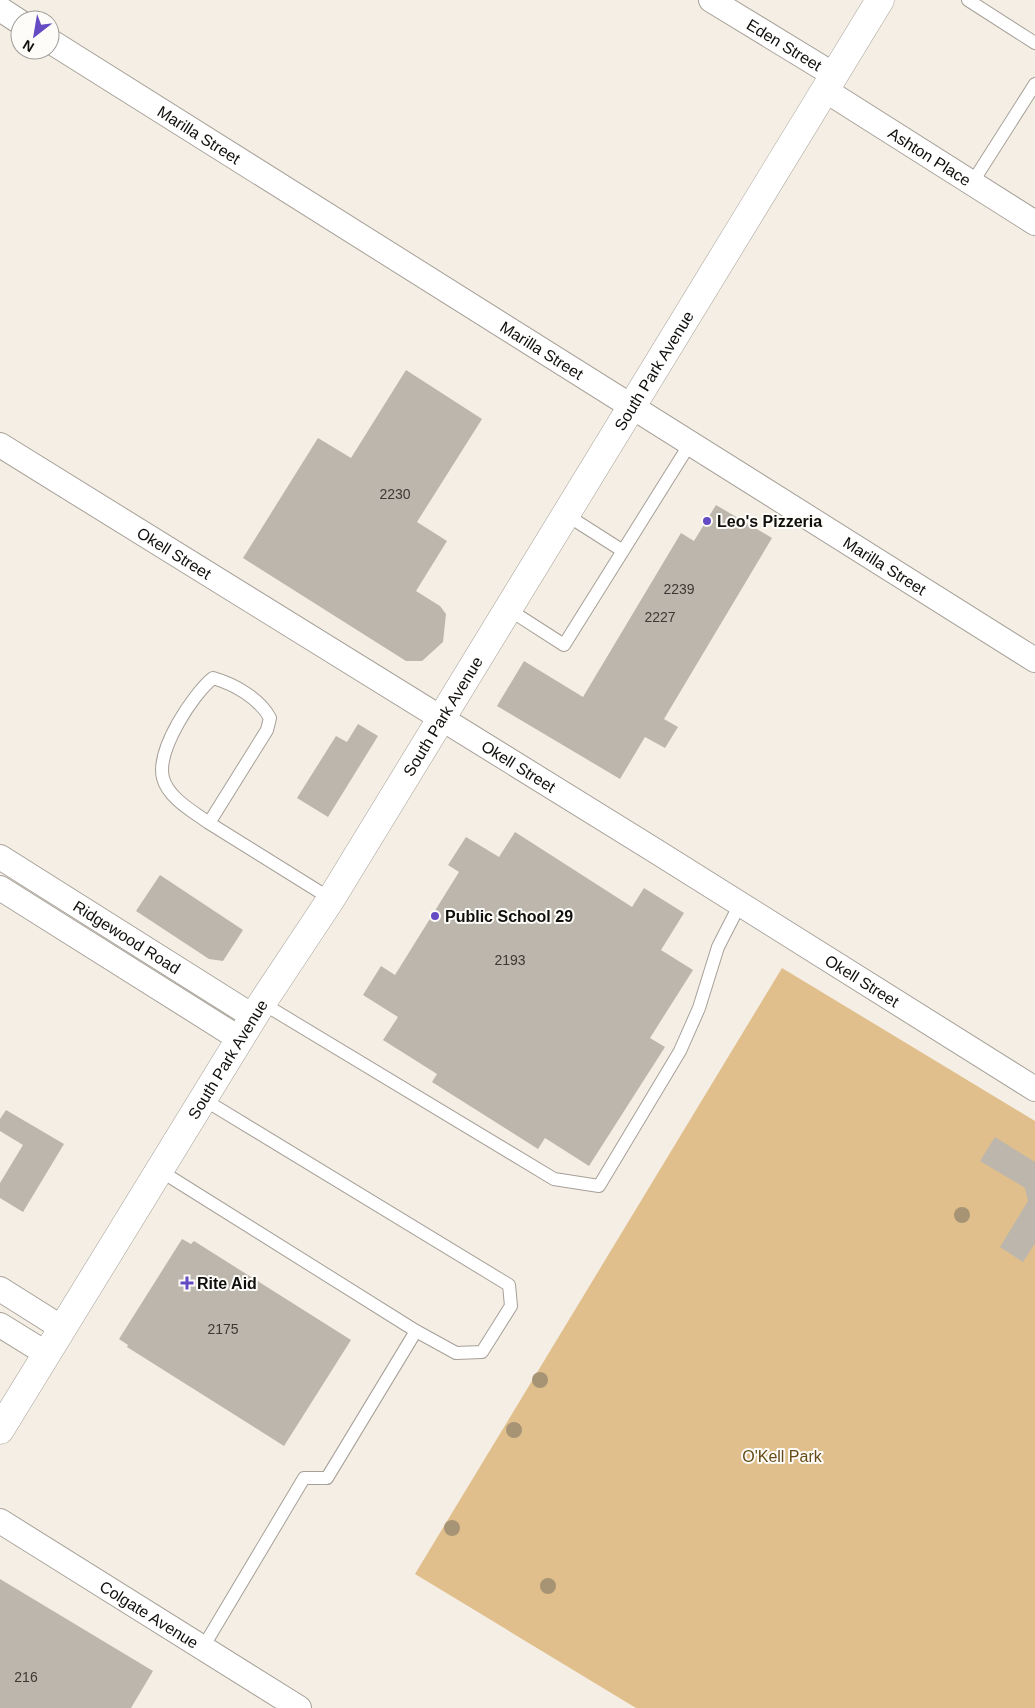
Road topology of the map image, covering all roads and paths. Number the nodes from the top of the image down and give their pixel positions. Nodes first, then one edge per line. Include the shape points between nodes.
1 (711, 0) edge
2 (880, 0) edge
3 (968, 0) edge
4 (1035, 43) edge
5 (60, 46) edge
6 (829, 82) junction
7 (1035, 84) edge
8 (972, 183) junction
9 (1035, 223) edge
10 (631, 405) junction
11 (690, 442) junction
12 (0, 445) edge
13 (565, 514) junction
14 (622, 551) junction
15 (508, 609) junction
16 (1035, 660) edge
17 (440, 719) junction
18 (209, 822) junction
19 (0, 857) edge
20 (0, 888) edge
21 (331, 899) junction
22 (740, 904) junction
23 (252, 1019) junction
24 (1035, 1089) edge
25 (203, 1099) junction
26 (159, 1170) junction
27 (0, 1289) edge
28 (0, 1325) edge
29 (62, 1328) junction
30 (416, 1331) junction
31 (46, 1354) junction
32 (0, 1430) edge
33 (0, 1521) edge
34 (202, 1649) junction
35 (298, 1708) edge

1 - 6 street, Eden Street
2 - 6 main road, South Park Avenue
3 - 4 lane
5 - 10 street, Marilla Street
6 - 8 street, Ashton Place
6 - 10 main road, South Park Avenue
7 - 8 lane
8 - 9 street, Ashton Place
10 - 11 street, Marilla Street
10 - 13 main road, South Park Avenue
11 - 14 lane
11 - 16 street, Marilla Street
12 - 17 street, Okell Street
13 - 14 lane
13 - 15 main road, South Park Avenue
14 - 15 lane via 564,645
15 - 17 main road, South Park Avenue
17 - 21 main road, South Park Avenue
17 - 22 street, Okell Street
18 - 18 lane via 173,795 163,778 168,742 203,686 213,678 226,682 263,706 270,718 266,730
18 - 21 lane
19 - 23 street, Ridgewood Road
20 - 23 street, Ridgewood Road
21 - 23 main road, South Park Avenue
22 - 23 lane via 718,947 699,1008 680,1050 599,1186 554,1179
22 - 24 street, Okell Street
23 - 25 main road, South Park Avenue
25 - 26 main road, South Park Avenue
25 - 30 lane via 509,1285 511,1306 482,1352 456,1353
26 - 29 main road, South Park Avenue
26 - 30 lane
27 - 29 street
28 - 31 street
29 - 31 main road, South Park Avenue
30 - 34 lane via 327,1478 304,1478
31 - 32 main road, South Park Avenue
33 - 34 street, Colgate Avenue
34 - 35 street, Colgate Avenue

